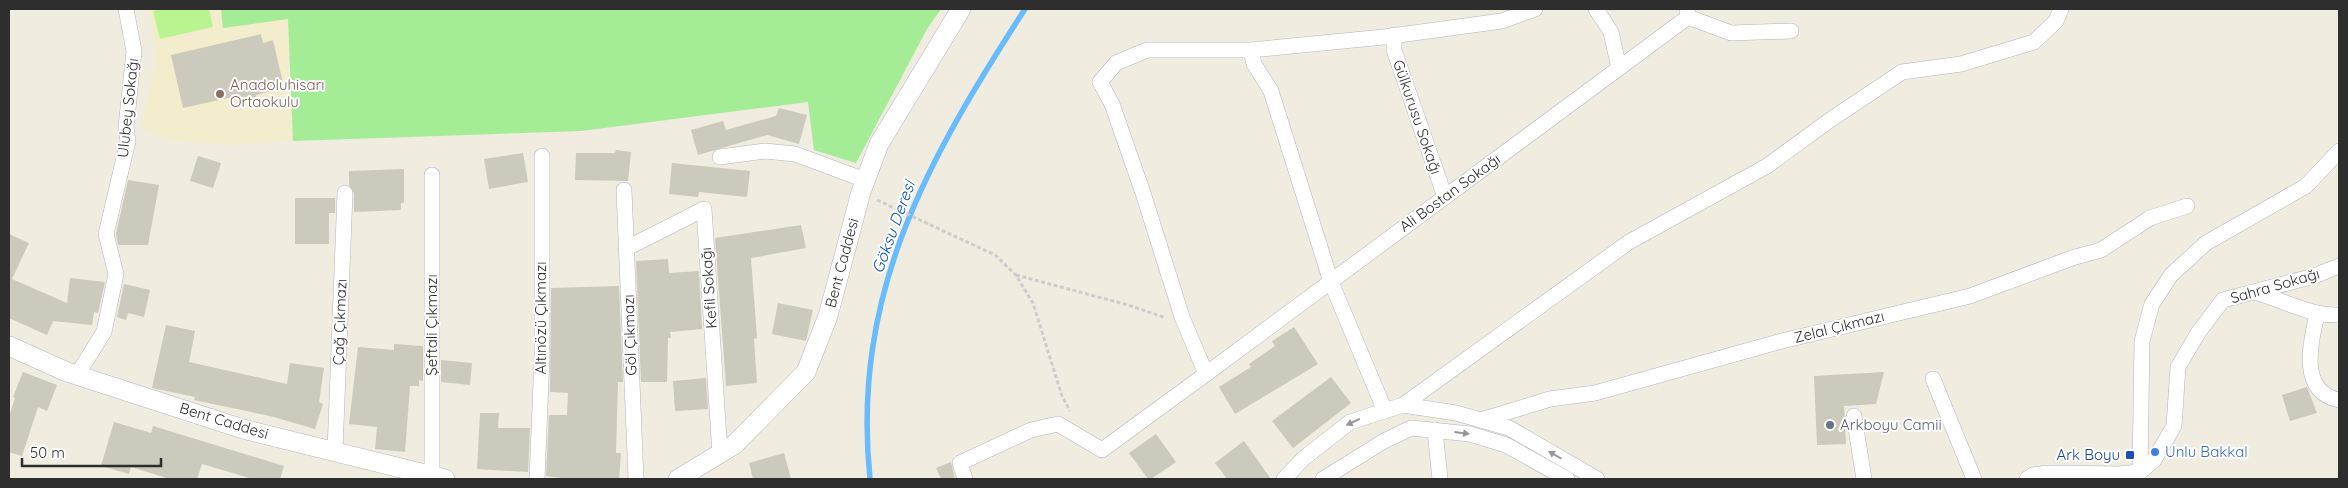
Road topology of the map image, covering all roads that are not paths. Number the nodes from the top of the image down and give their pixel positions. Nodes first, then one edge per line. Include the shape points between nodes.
1 (126, 9) edge
2 (961, 9) edge
3 (1535, 9) edge
4 (1596, 9) edge
5 (2061, 9) edge
6 (1688, 13) edge
7 (1791, 31) dead end
8 (1394, 35) junction
9 (1252, 50) junction
10 (1619, 68) junction
11 (2339, 151) edge
12 (542, 156) dead end
13 (720, 157) dead end
14 (432, 175) dead end
15 (863, 186) junction
16 (624, 190) dead end
17 (345, 193) dead end
18 (1445, 197) junction
19 (2186, 206) dead end
20 (627, 248) junction
21 (2339, 266) edge
22 (1331, 282) junction
23 (2255, 292) junction
24 (2317, 315) junction
25 (2339, 315) edge
26 (9, 346) edge
27 (1206, 374) junction
28 (77, 375) junction
29 (1933, 379) dead end
30 (2339, 400) edge
31 (1402, 406) junction
32 (1385, 411) junction
33 (1854, 416) dead end
34 (1481, 420) junction
35 (1435, 430) junction
36 (335, 451) junction
37 (720, 454) junction
38 (2140, 472) junction
39 (2090, 476) edge
40 (438, 477) edge
41 (537, 479) edge
42 (636, 479) edge
43 (678, 479) edge
44 (965, 479) edge
45 (1284, 479) edge
46 (1323, 479) edge
47 (1440, 479) edge
48 (1567, 479) edge
49 (1597, 479) edge
50 (1864, 479) edge
51 (1974, 479) edge
52 (2027, 479) edge

1 - 28 street, Ulubey Sokağı via 134,51 126,127 128,141 106,234 116,274 104,332
2 - 15 street, Bent Caddesi via 880,144
3 - 8 street via 1502,21
4 - 10 street via 1612,32
5 - 31 street via 2056,21 2034,42 1961,64 1902,72 1768,166 1629,242
6 - 7 street via 1731,33
6 - 10 street, Ali Bostan Sokağı
8 - 9 street
8 - 18 street, Gülkurusu Sokağı via 1394,50
9 - 22 street via 1254,64 1270,90
9 - 27 street via 1147,50 1116,63 1100,82 1115,113 1185,325
10 - 18 street, Ali Bostan Sokağı
11 - 38 street via 2306,186 2206,243 2171,275 2152,304 2142,341
12 - 41 street, Altınözü Çıkmazı via 542,358
13 - 15 street via 765,151 795,154
14 - 40 street, Şeftali Çıkmazı
15 - 37 street, Bent Caddesi via 828,316 806,372 734,445
16 - 20 street, Göl Çıkmazı
17 - 36 street, Çağ Çıkmazı
18 - 22 street, Ali Bostan Sokağı
19 - 34 street, Zelal Çıkmazı via 2150,218 2101,250 1970,296 1782,341 1595,393 1550,399
20 - 37 street, Kefil Sokağı via 704,209
20 - 42 street, Göl Çıkmazı
21 - 23 street, Sahra Sokağı
22 - 27 street, Ali Bostan Sokağı
22 - 32 street
23 - 24 street
23 - 38 street, Sahra Sokağı via 2223,300 2198,334 2178,367 2174,426 2154,460
24 - 25 street
24 - 30 street via 2309,348 2312,378 2322,394
26 - 28 street, Bent Caddesi
27 - 44 street, Ali Bostan Sokağı via 1102,450 1058,424 1031,430 960,463
28 - 36 street, Bent Caddesi via 243,429
29 - 51 street
31 - 32 street
31 - 34 street via 1456,413
32 -> 45 street via 1350,422 1304,458
33 - 50 street
49 -> 34 street via 1509,428
35 - 46 street via 1411,428
35 - 47 street
35 -> 48 street via 1470,434 1506,445
36 - 40 street, Bent Caddesi
37 - 43 street, Bent Caddesi
38 - 39 street
39 - 52 street via 2048,472

